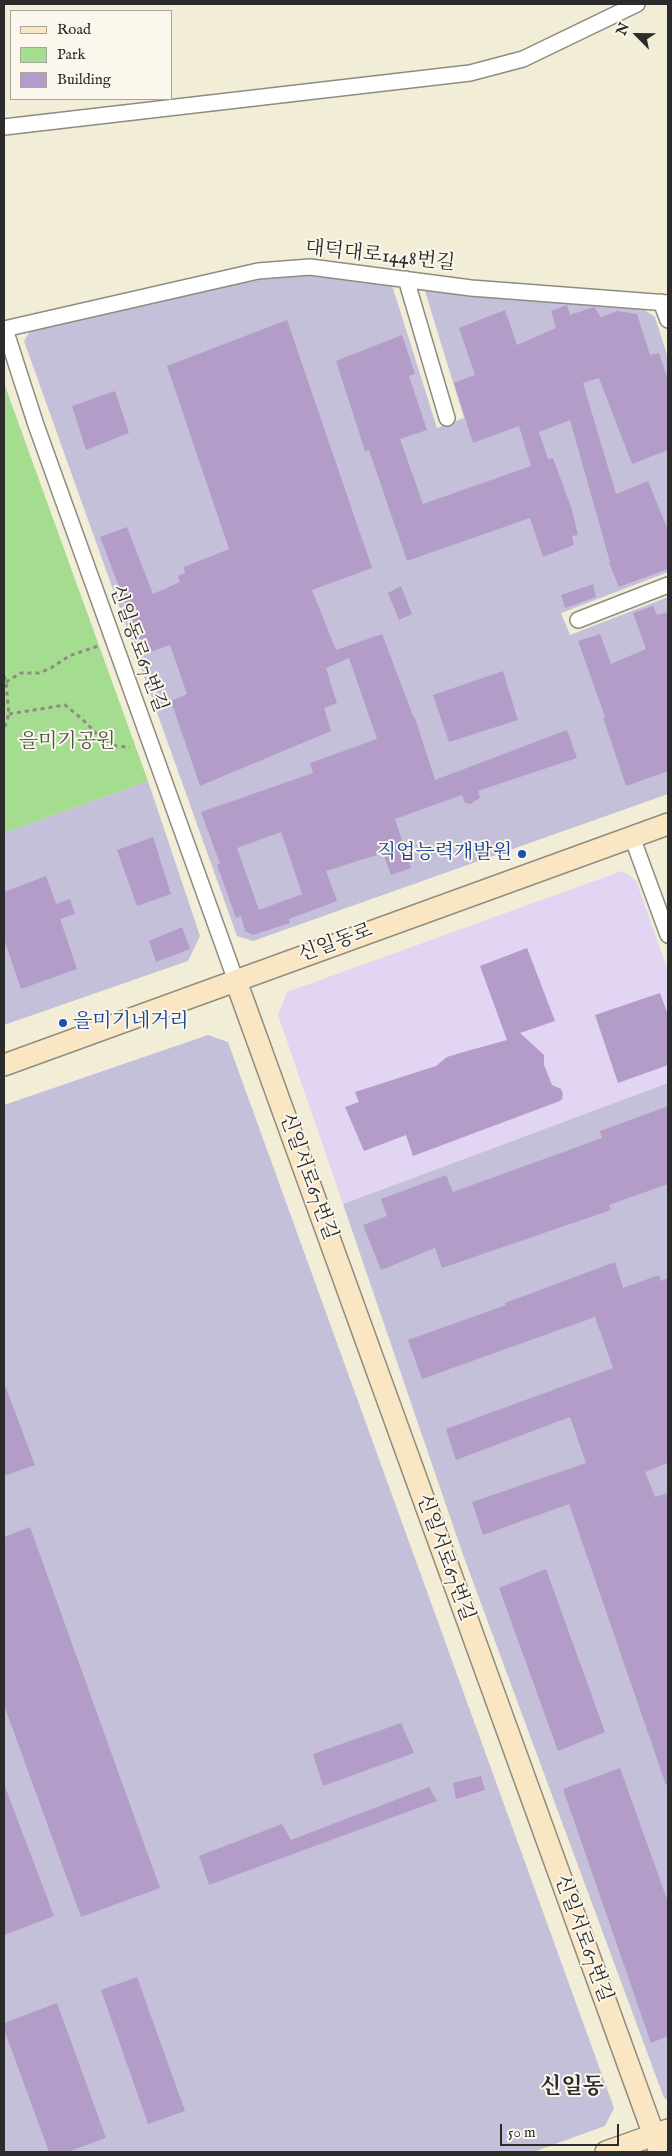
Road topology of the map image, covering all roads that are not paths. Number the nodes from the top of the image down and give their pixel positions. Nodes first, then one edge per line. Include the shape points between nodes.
1 (637, 4) edge
2 (4, 127) edge
3 (406, 279) junction
4 (664, 302) edge
5 (668, 320) edge
6 (4, 329) edge
7 (447, 418) dead end
8 (668, 585) edge
9 (578, 620) dead end
10 (668, 824) edge
11 (632, 837) junction
12 (668, 935) edge
13 (236, 981) junction
14 (4, 1065) edge
15 (660, 2139) edge
16 (606, 2152) edge

1 - 2 street via 523,59 470,73
3 - 4 street, 대덕대로1448번길 via 471,288
3 - 6 street, 대덕대로1448번길 via 310,267 258,271
3 - 7 street
4 - 5 street
6 - 13 street, 신일동로67번길
8 - 9 street
10 - 11 main road, 신일동로
11 - 12 street
11 - 13 main road, 신일동로
13 - 14 main road, 신일동로
13 - 15 main road, 신일서로67번길
15 - 16 main road

